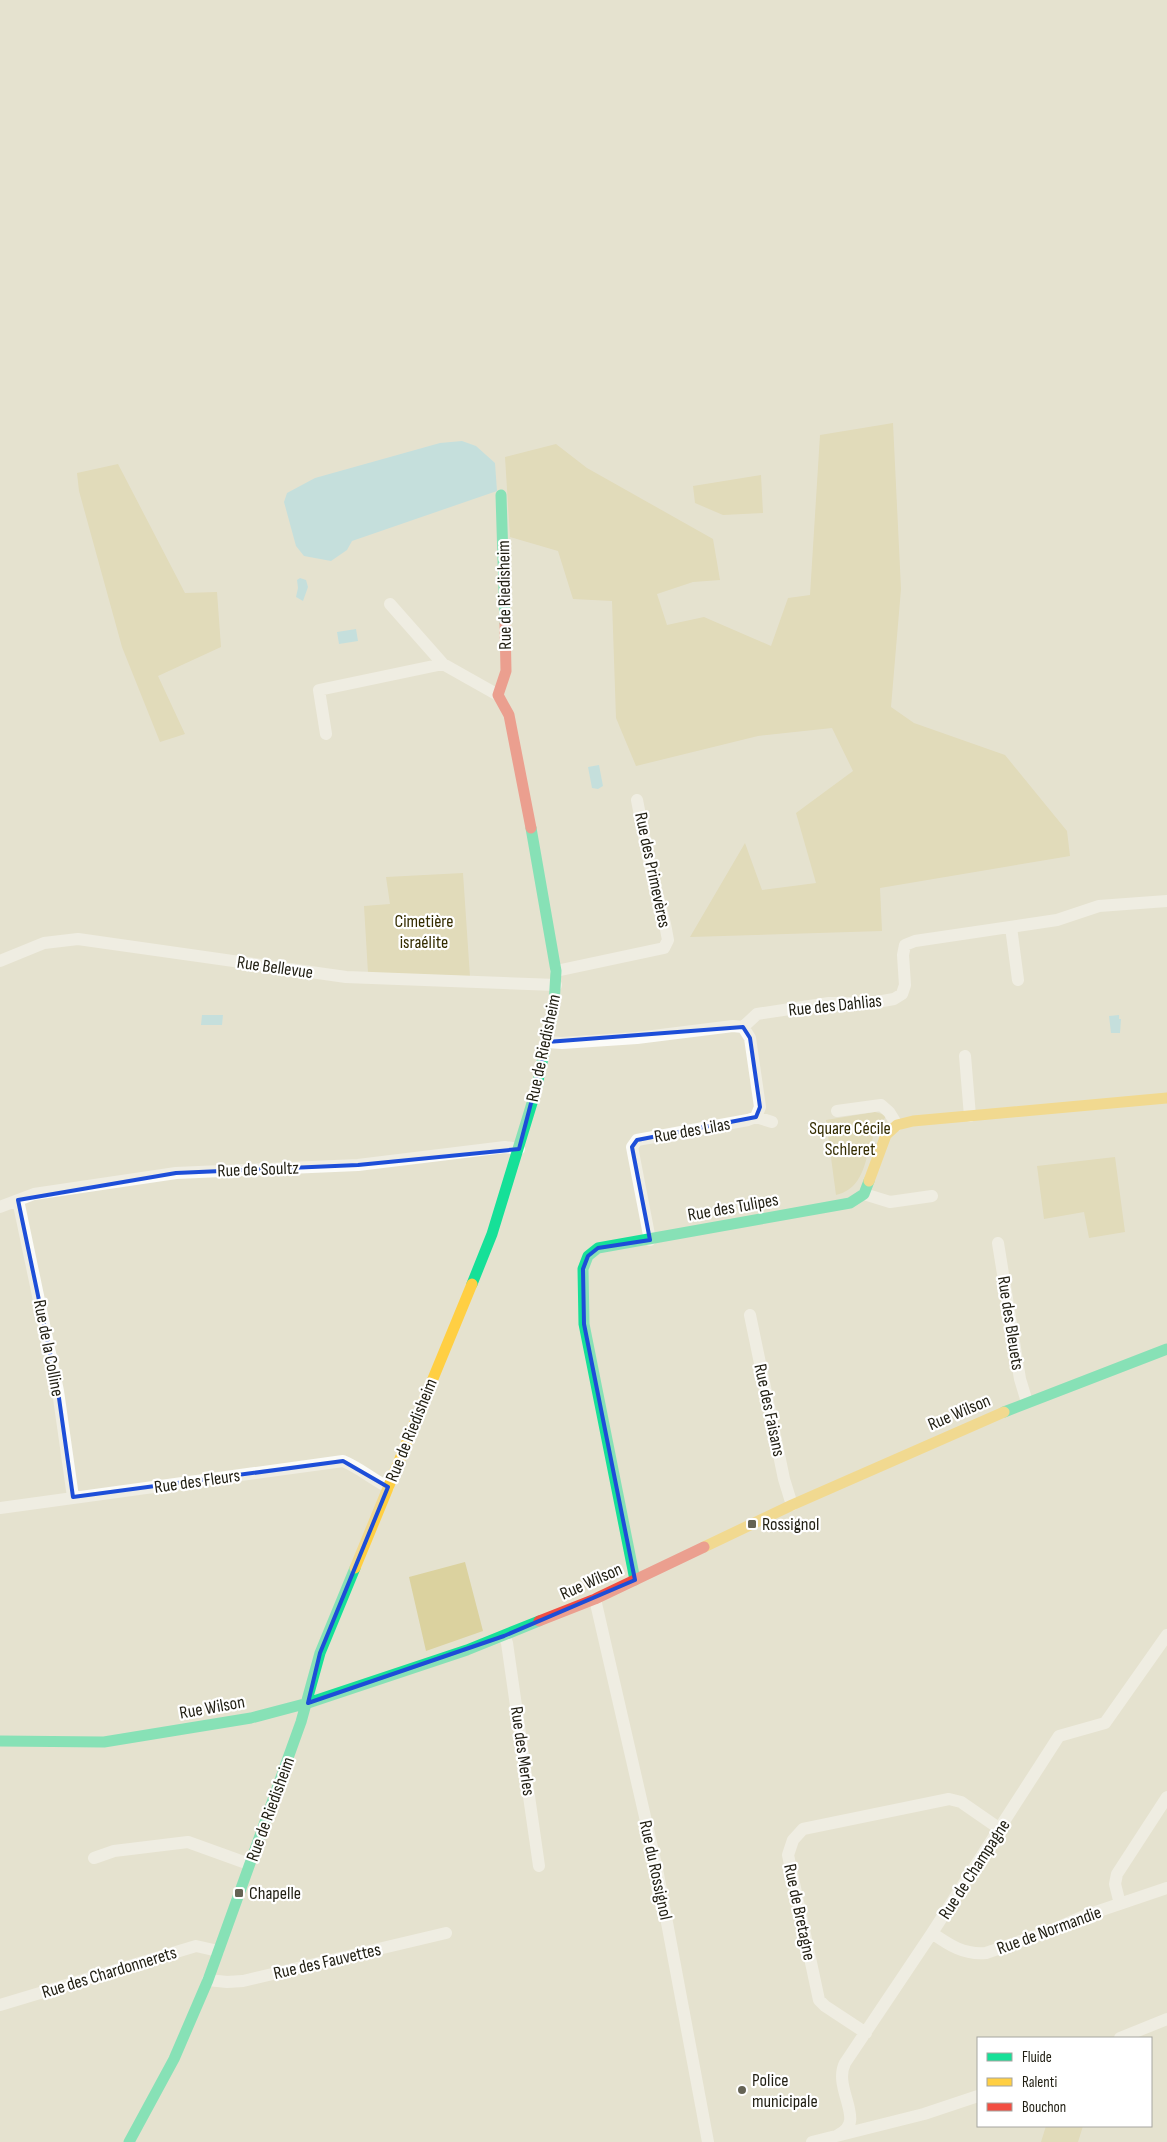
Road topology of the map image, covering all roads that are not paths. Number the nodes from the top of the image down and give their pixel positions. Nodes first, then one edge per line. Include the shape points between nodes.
1 (501, 495) dead end
2 (390, 604) dead end
3 (443, 664) junction
4 (498, 694) junction
5 (326, 734) dead end
6 (638, 800) dead end
7 (1167, 901) edge
8 (1011, 927) junction
9 (0, 961) edge
10 (556, 971) junction
11 (1018, 980) dead end
12 (556, 985) junction
13 (743, 1027) junction
14 (548, 1042) junction
15 (965, 1056) dead end
16 (1167, 1098) edge
17 (837, 1111) dead end
18 (970, 1116) junction
19 (756, 1117) junction
20 (772, 1122) dead end
21 (897, 1125) junction
22 (519, 1148) junction
23 (864, 1194) junction
24 (932, 1196) dead end
25 (18, 1200) junction
26 (0, 1207) edge
27 (650, 1240) junction
28 (998, 1243) dead end
29 (750, 1316) dead end
30 (1167, 1349) edge
31 (1027, 1402) junction
32 (388, 1487) junction
33 (73, 1497) junction
34 (792, 1505) junction
35 (0, 1508) edge
36 (635, 1580) junction
37 (596, 1599) junction
38 (1167, 1635) edge
39 (504, 1636) junction
40 (308, 1703) junction
41 (0, 1741) edge
42 (1167, 1797) edge
43 (1000, 1828) junction
44 (94, 1858) dead end
45 (249, 1864) junction
46 (539, 1866) dead end
47 (1167, 1888) edge
48 (1120, 1904) junction
49 (446, 1933) dead end
50 (932, 1934) junction
51 (218, 1951) junction
52 (208, 1980) junction
53 (0, 2004) edge
54 (1167, 2019) edge
55 (866, 2032) junction
56 (1122, 2037) edge
57 (977, 2096) edge
58 (838, 2135) junction
59 (129, 2142) edge
60 (708, 2142) edge
61 (812, 2142) edge

1 - 4 street, Rue de Riedisheim via 506,671
2 - 3 street
3 - 4 street
3 - 5 street via 319,690
4 - 10 street, Rue de Riedisheim via 509,715
6 - 10 street, Rue des Primevères via 668,940 664,948
7 - 8 street, Rue des Dahlias via 1099,906 1057,920
8 - 11 street
8 - 13 street, Rue des Dahlias via 905,945 905,985 902,994 894,999 871,1003 829,1003 757,1014
9 - 12 street, Rue Bellevue via 44,943 78,939 346,977
10 - 12 street, Rue de Riedisheim
12 - 14 street, Rue de Riedisheim
13 - 14 street via 637,1038
13 - 19 street via 750,1038 760,1107
14 - 22 street, Rue de Riedisheim
15 - 18 street
16 - 18 street
17 - 21 street via 881,1105
18 - 21 street via 913,1120
19 - 20 street
19 - 27 street, Rue des Lilas via 637,1140 632,1148
21 - 23 street via 886,1135
22 - 25 street, Rue de Soultz via 358,1165 176,1173 34,1194
22 - 32 street, Rue de Riedisheim via 492,1234
23 - 24 street via 890,1202
23 - 27 street, Rue des Tulipes via 850,1204
25 - 26 street, Rue de Soultz
25 - 33 street, Rue de la Colline via 58,1391
27 - 36 street, Rue des Tulipes via 598,1248 588,1256 583,1269 584,1324
28 - 31 street, Rue des Bleuets via 1020,1379
29 - 34 street, Rue des Faisans
30 - 31 street, Rue Wilson
31 - 34 street, Rue Wilson
32 - 33 street, Rue des Fleurs via 343,1461
32 - 40 street, Rue de Riedisheim via 320,1653
33 - 35 street, Rue des Fleurs
34 - 36 street, Rue Wilson
36 - 37 street, Rue Wilson
37 - 39 street, Rue Wilson
37 - 60 street, Rue du Rossignol via 657,1870
38 - 43 street, Rue de Champagne via 1105,1724 1058,1736
39 - 40 street, Rue Wilson
39 - 46 street, Rue des Merles
40 - 41 street, Rue Wilson via 250,1718 104,1742
40 - 45 street, Rue de Riedisheim
42 - 48 street via 1117,1874 1115,1884
43 - 50 street, Rue de Champagne
43 - 55 street, Rue de Bretagne via 961,1802 949,1799 803,1829 793,1840 788,1855 819,2000
44 - 45 street via 114,1851 188,1842
45 - 51 street, Rue de Riedisheim
47 - 48 street, Rue de Normandie
48 - 50 street, Rue de Normandie via 986,1953 962,1951
49 - 52 street, Rue des Fauvettes via 243,1981
50 - 55 street, Rue de Champagne
51 - 52 street, Rue de Riedisheim
51 - 53 street, Rue des Chardonnerets via 196,1946
52 - 59 street, Rue de Riedisheim via 174,2059
54 - 56 street
55 - 58 street, Rue de Champagne via 842,2070 851,2120 847,2130
57 - 58 street via 924,2114
58 - 61 street

